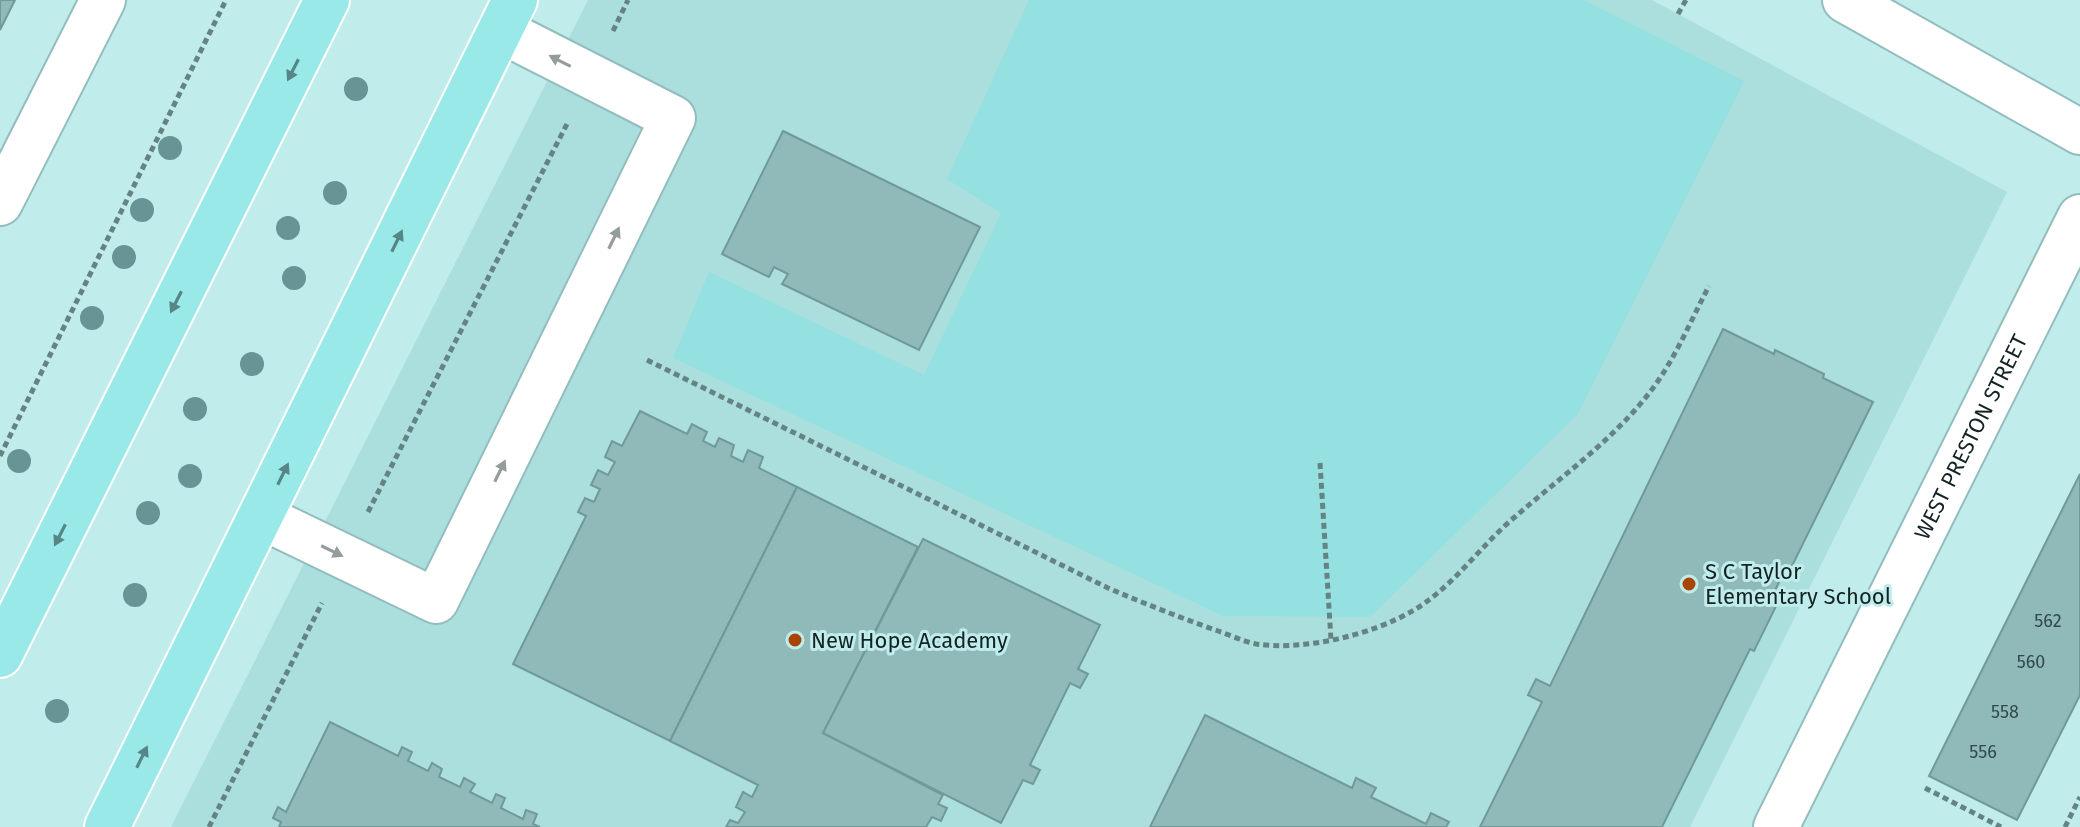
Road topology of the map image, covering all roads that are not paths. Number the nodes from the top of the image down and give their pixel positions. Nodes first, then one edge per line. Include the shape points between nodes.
1 (103, 0) edge
2 (327, 0) edge
3 (1845, 0) edge
4 (508, 15) edge
5 (2080, 132) edge
6 (0, 203) edge
7 (2080, 217) edge
8 (262, 517) junction
9 (0, 655) edge
10 (107, 827) edge
11 (1776, 827) edge

1 - 6 street
2 -> 9 main road
3 - 5 street
8 -> 4 main road
8 -> 4 street via 436,601 673,118 591,77
7 - 11 street, WEST PRESTON STREET
10 -> 8 main road

